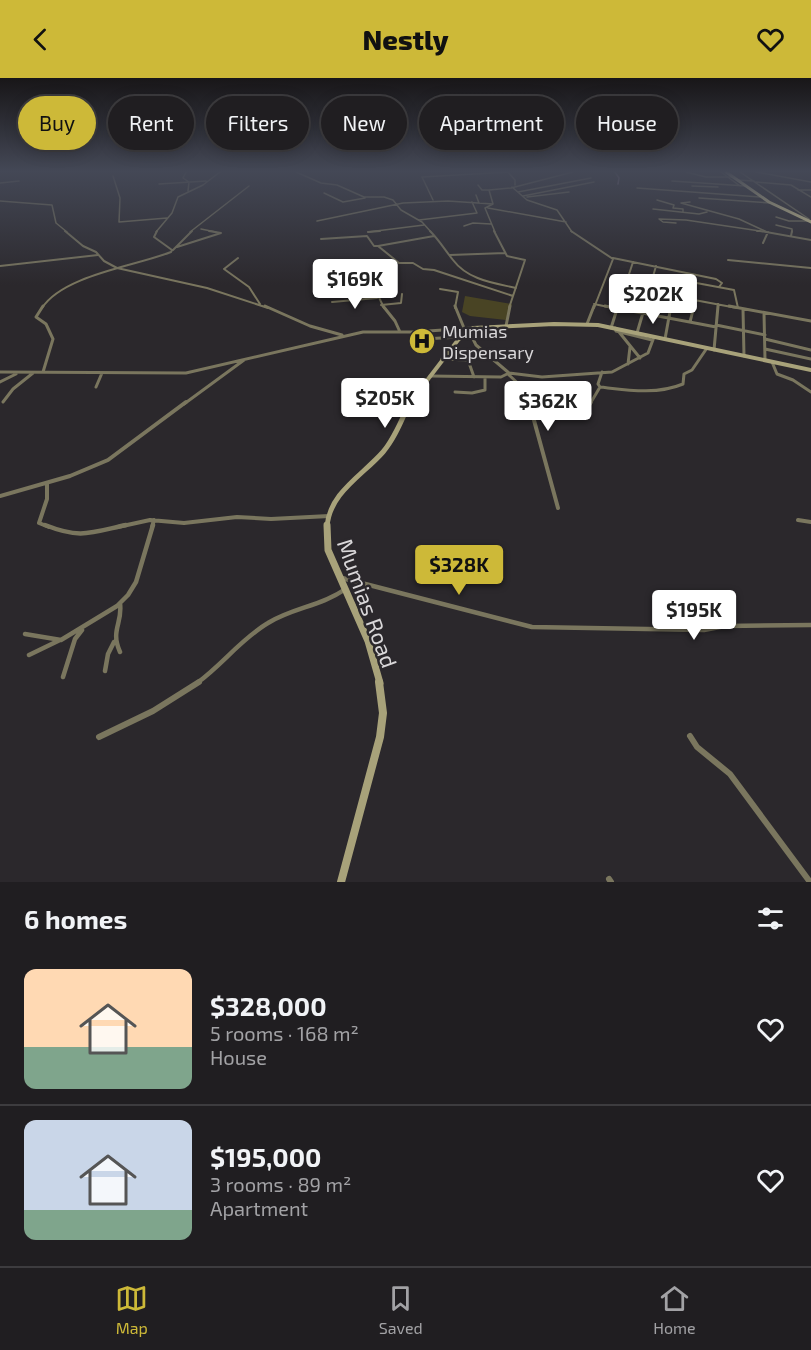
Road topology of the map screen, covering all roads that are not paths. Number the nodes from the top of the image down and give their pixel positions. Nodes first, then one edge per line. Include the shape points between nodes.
1 (53, 210) edge
2 (121, 210) edge
3 (173, 210) edge
4 (219, 210) edge
5 (370, 210) edge
6 (401, 210) edge
7 (475, 210) edge
8 (487, 210) edge
9 (499, 210) edge
10 (556, 210) edge
11 (655, 210) edge
12 (704, 210) edge
13 (786, 210) edge
14 (794, 210) edge
15 (708, 211) junction
16 (663, 212) junction
17 (683, 212) joint
18 (665, 215) dead end
19 (776, 217) dead end
20 (167, 218) junction
21 (419, 220) junction
22 (809, 220) edge
23 (317, 221) dead end
24 (566, 222) junction
25 (676, 223) dead end
26 (491, 224) junction
27 (424, 225) junction
28 (776, 225) dead end
29 (464, 226) dead end
30 (201, 229) dead end
31 (762, 231) junction
32 (368, 232) dead end
33 (768, 232) junction
34 (434, 236) junction
35 (791, 236) junction
36 (321, 239) dead end
37 (811, 240) edge
38 (764, 243) dead end
39 (378, 246) junction
40 (176, 248) junction
41 (173, 250) junction
42 (505, 253) junction
43 (98, 255) junction
44 (450, 255) junction
45 (238, 258) dead end
46 (612, 258) junction
47 (728, 260) dead end
48 (633, 262) junction
49 (0, 266) edge
50 (656, 266) junction
51 (120, 268) junction
52 (811, 268) edge
53 (677, 272) junction
54 (629, 277) junction
55 (675, 279) junction
56 (651, 281) junction
57 (719, 287) junction
58 (516, 288) junction
59 (440, 289) dead end
60 (376, 291) dead end
61 (624, 292) junction
62 (402, 294) dead end
63 (513, 296) junction
64 (647, 296) junction
65 (673, 296) junction
66 (377, 298) junction
67 (695, 300) junction
68 (672, 301) junction
69 (332, 302) dead end
70 (594, 304) junction
71 (718, 304) junction
72 (260, 305) junction
73 (380, 305) junction
74 (618, 308) junction
75 (740, 308) junction
76 (642, 313) junction
77 (764, 313) junction
78 (669, 317) junction
79 (811, 321) edge
80 (690, 322) junction
81 (587, 324) junction
82 (506, 326) junction
83 (716, 326) junction
84 (469, 329) junction
85 (615, 329) junction
86 (743, 330) junction
87 (400, 332) junction
88 (637, 333) junction
89 (345, 335) junction
90 (460, 337) junction
91 (765, 337) junction
92 (653, 338) junction
93 (423, 339) dead end
94 (665, 339) junction
95 (629, 346) junction
96 (710, 349) junction
97 (765, 349) junction
98 (811, 350) edge
99 (744, 356) junction
100 (640, 358) junction
101 (441, 359) junction
102 (811, 359) edge
103 (245, 360) junction
104 (765, 360) junction
105 (772, 362) junction
106 (628, 364) junction
107 (811, 370) edge
108 (0, 372) edge
109 (20, 372) junction
110 (34, 372) junction
111 (42, 372) junction
112 (602, 372) junction
113 (102, 373) junction
114 (509, 373) junction
115 (428, 376) junction
116 (474, 377) junction
117 (485, 377) junction
118 (0, 382) edge
119 (96, 387) dead end
120 (600, 387) junction
121 (455, 392) dead end
122 (811, 392) edge
123 (3, 402) dead end
124 (531, 409) junction
125 (47, 484) junction
126 (0, 496) edge
127 (558, 508) dead end
128 (328, 516) junction
129 (154, 520) junction
130 (798, 520) dead end
131 (811, 522) edge
132 (339, 578) junction
133 (344, 590) junction
134 (120, 603) junction
135 (811, 625) edge
136 (84, 627) junction
137 (25, 634) dead end
138 (61, 640) junction
139 (114, 641) junction
140 (120, 652) dead end
141 (29, 656) dead end
142 (105, 671) dead end
143 (63, 677) dead end
144 (690, 736) dead end
145 (99, 737) dead end
146 (341, 882) edge
147 (810, 882) edge

1 - 43 street via 56,223
2 - 20 street via 119,222
3 - 20 street
4 - 40 street
5 - 23 street
6 - 21 street
7 - 21 street via 477,213
8 - 26 street
9 - 24 street
10 - 24 street
11 - 16 street
12 - 15 street
13 - 22 highway
14 - 22 street
15 - 17 street
15 - 31 street via 739,219
16 - 17 street
16 - 18 street
19 - 22 street
20 - 41 street via 153,236
21 - 27 street
24 - 46 street via 576,236
25 - 31 street via 662,222 660,218
26 - 29 street
26 - 42 street
27 - 32 street
27 - 34 street
28 - 35 street via 792,229
30 - 40 street via 221,233
31 - 33 street
33 - 35 street
33 - 38 street
34 - 39 street
34 - 44 street
35 - 37 street
36 - 39 street via 366,236
39 - 63 street via 399,263 411,263
40 - 41 street
41 - 51 street
42 - 44 street
42 - 58 street via 525,258
43 - 49 street
43 - 51 street
44 - 58 street via 475,278
45 - 72 street via 224,268 250,288
46 - 48 street
46 - 70 street
47 - 52 street
48 - 50 street
48 - 54 street
50 - 53 street
50 - 56 street
51 - 72 street
51 - 111 street via 81,280 40,309 36,316 53,337
53 - 55 street
53 - 57 street via 716,279 722,283
54 - 56 street
54 - 61 street
55 - 57 street
55 - 65 street
56 - 64 street
57 - 75 street via 735,291
58 - 63 street
59 - 84 street via 458,292 455,307
60 - 66 street
61 - 64 street
61 - 74 street
62 - 73 street via 401,303
63 - 82 street
64 - 68 street
64 - 76 street
65 - 67 street
65 - 68 street
66 - 69 street
66 - 73 street
67 - 71 street
67 - 80 street
68 - 78 street
70 - 74 street
70 - 81 street
71 - 75 street
71 - 83 street
72 - 89 street
73 - 87 street
74 - 76 street
74 - 85 street
75 - 77 street
75 - 86 street
76 - 78 street
76 - 88 street
77 - 79 street
77 - 91 street
78 - 80 street
78 - 94 street
80 - 83 street
81 - 82 street
81 - 85 street
82 - 84 street
83 - 86 street
83 - 96 street
84 - 87 street
84 - 90 street, Mumias Road
84 - 114 street via 476,345
85 - 88 street
85 - 92 street
85 - 95 street
86 - 91 street
86 - 99 street
87 - 89 street
88 - 92 street
89 - 103 street
90 - 93 street
90 - 101 street, Mumias Road
91 - 97 street
91 - 98 street
92 - 94 street
92 - 100 street via 648,353
94 - 96 street
95 - 100 street
95 - 106 street
96 - 99 street
96 - 120 street via 684,374 678,387
97 - 102 street
97 - 104 street
99 - 104 street
100 - 106 street
101 - 115 street, Mumias Road
101 - 116 street via 468,360
103 - 113 street via 186,373
103 - 125 street via 119,454
104 - 105 street
105 - 107 street
105 - 122 street via 777,374
106 - 112 street via 614,372
108 - 109 street
109 - 110 street
109 - 118 street
110 - 111 street
110 - 123 street
111 - 113 street
112 - 114 street via 542,377
112 - 120 street
113 - 119 street
114 - 117 street
114 - 124 street via 525,389
115 - 116 street
115 - 128 street, Mumias Road via 408,402 388,445 343,489
116 - 117 street
117 - 121 street via 484,390
120 - 124 street via 588,407
124 - 127 street
125 - 126 street
125 - 129 street via 47,502 39,523 57,531 83,534
128 - 129 street via 237,517 184,523
128 - 132 street, Mumias Road via 326,541
129 - 134 street via 136,582
130 - 131 street
132 - 133 street, Mumias Road
132 - 135 street via 532,627 704,630 725,626
133 - 145 street via 328,602 270,621 191,688
133 - 146 street, Mumias Road via 370,650 384,712
134 - 136 street
134 - 139 street
136 - 138 street
136 - 143 street via 75,639
137 - 138 street
138 - 141 street
139 - 140 street
139 - 142 street
144 - 147 street via 697,747 730,774

